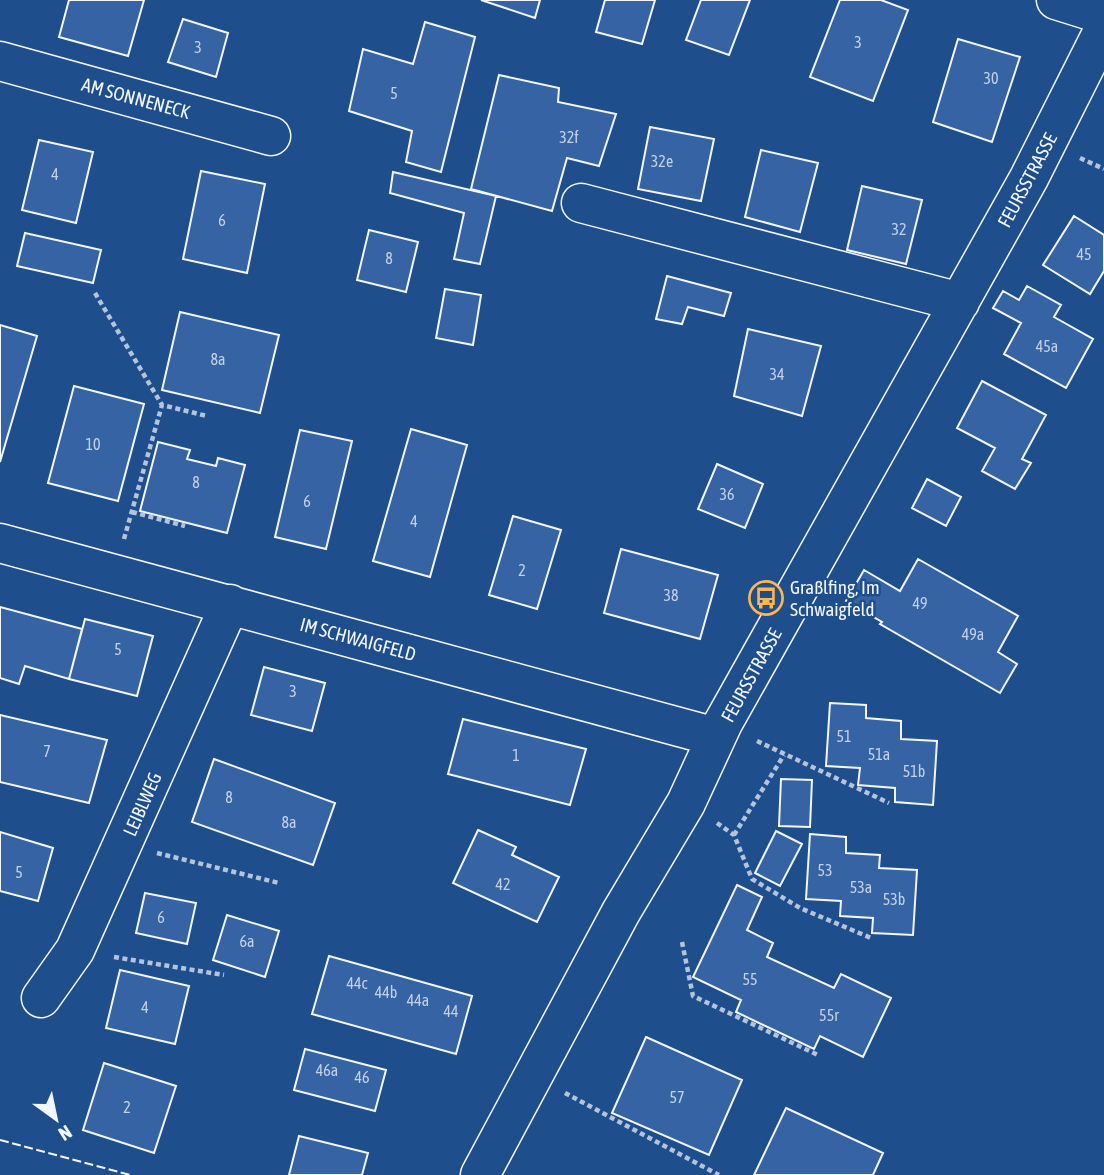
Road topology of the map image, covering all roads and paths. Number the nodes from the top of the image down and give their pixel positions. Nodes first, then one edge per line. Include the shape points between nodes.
1 (1056, 0) edge
2 (1103, 31) edge
3 (0, 61) edge
4 (271, 136) dead end
5 (581, 203) dead end
6 (95, 293) dead end
7 (960, 302) junction
8 (162, 404) junction
9 (207, 416) dead end
10 (132, 512) junction
11 (186, 526) dead end
12 (0, 542) edge
13 (115, 573) junction
14 (230, 604) junction
15 (720, 730) junction
16 (784, 755) junction
17 (686, 803) junction
18 (889, 803) dead end
19 (734, 835) junction
20 (124, 845) junction
21 (279, 883) dead end
22 (871, 938) dead end
23 (682, 942) dead end
24 (75, 950) junction
25 (224, 975) dead end
26 (41, 998) dead end
27 (818, 1055) dead end
28 (533, 1076) junction
29 (480, 1175) edge
30 (719, 1175) edge

1 - 2 street
2 - 7 street, FEURSSTRASSE
3 - 4 street, AM SONNENECK
5 - 7 street
6 - 8 path
7 - 15 street, FEURSSTRASSE
8 - 9 path
8 - 10 path
10 - 11 path
10 - 13 path
12 - 13 street, IM SCHWAIGFELD
13 - 14 street, IM SCHWAIGFELD
14 - 15 street, IM SCHWAIGFELD
14 - 20 street, LEIBLWEG
15 - 16 path
15 - 17 street, FEURSSTRASSE
16 - 18 path
16 - 19 path
17 - 19 path
17 - 28 street, FEURSSTRASSE
19 - 22 path via 752,880 800,908
20 - 21 path
20 - 24 street, LEIBLWEG
23 - 27 path via 693,996
24 - 25 path
24 - 26 street, LEIBLWEG
28 - 29 street, FEURSSTRASSE
28 - 30 path

